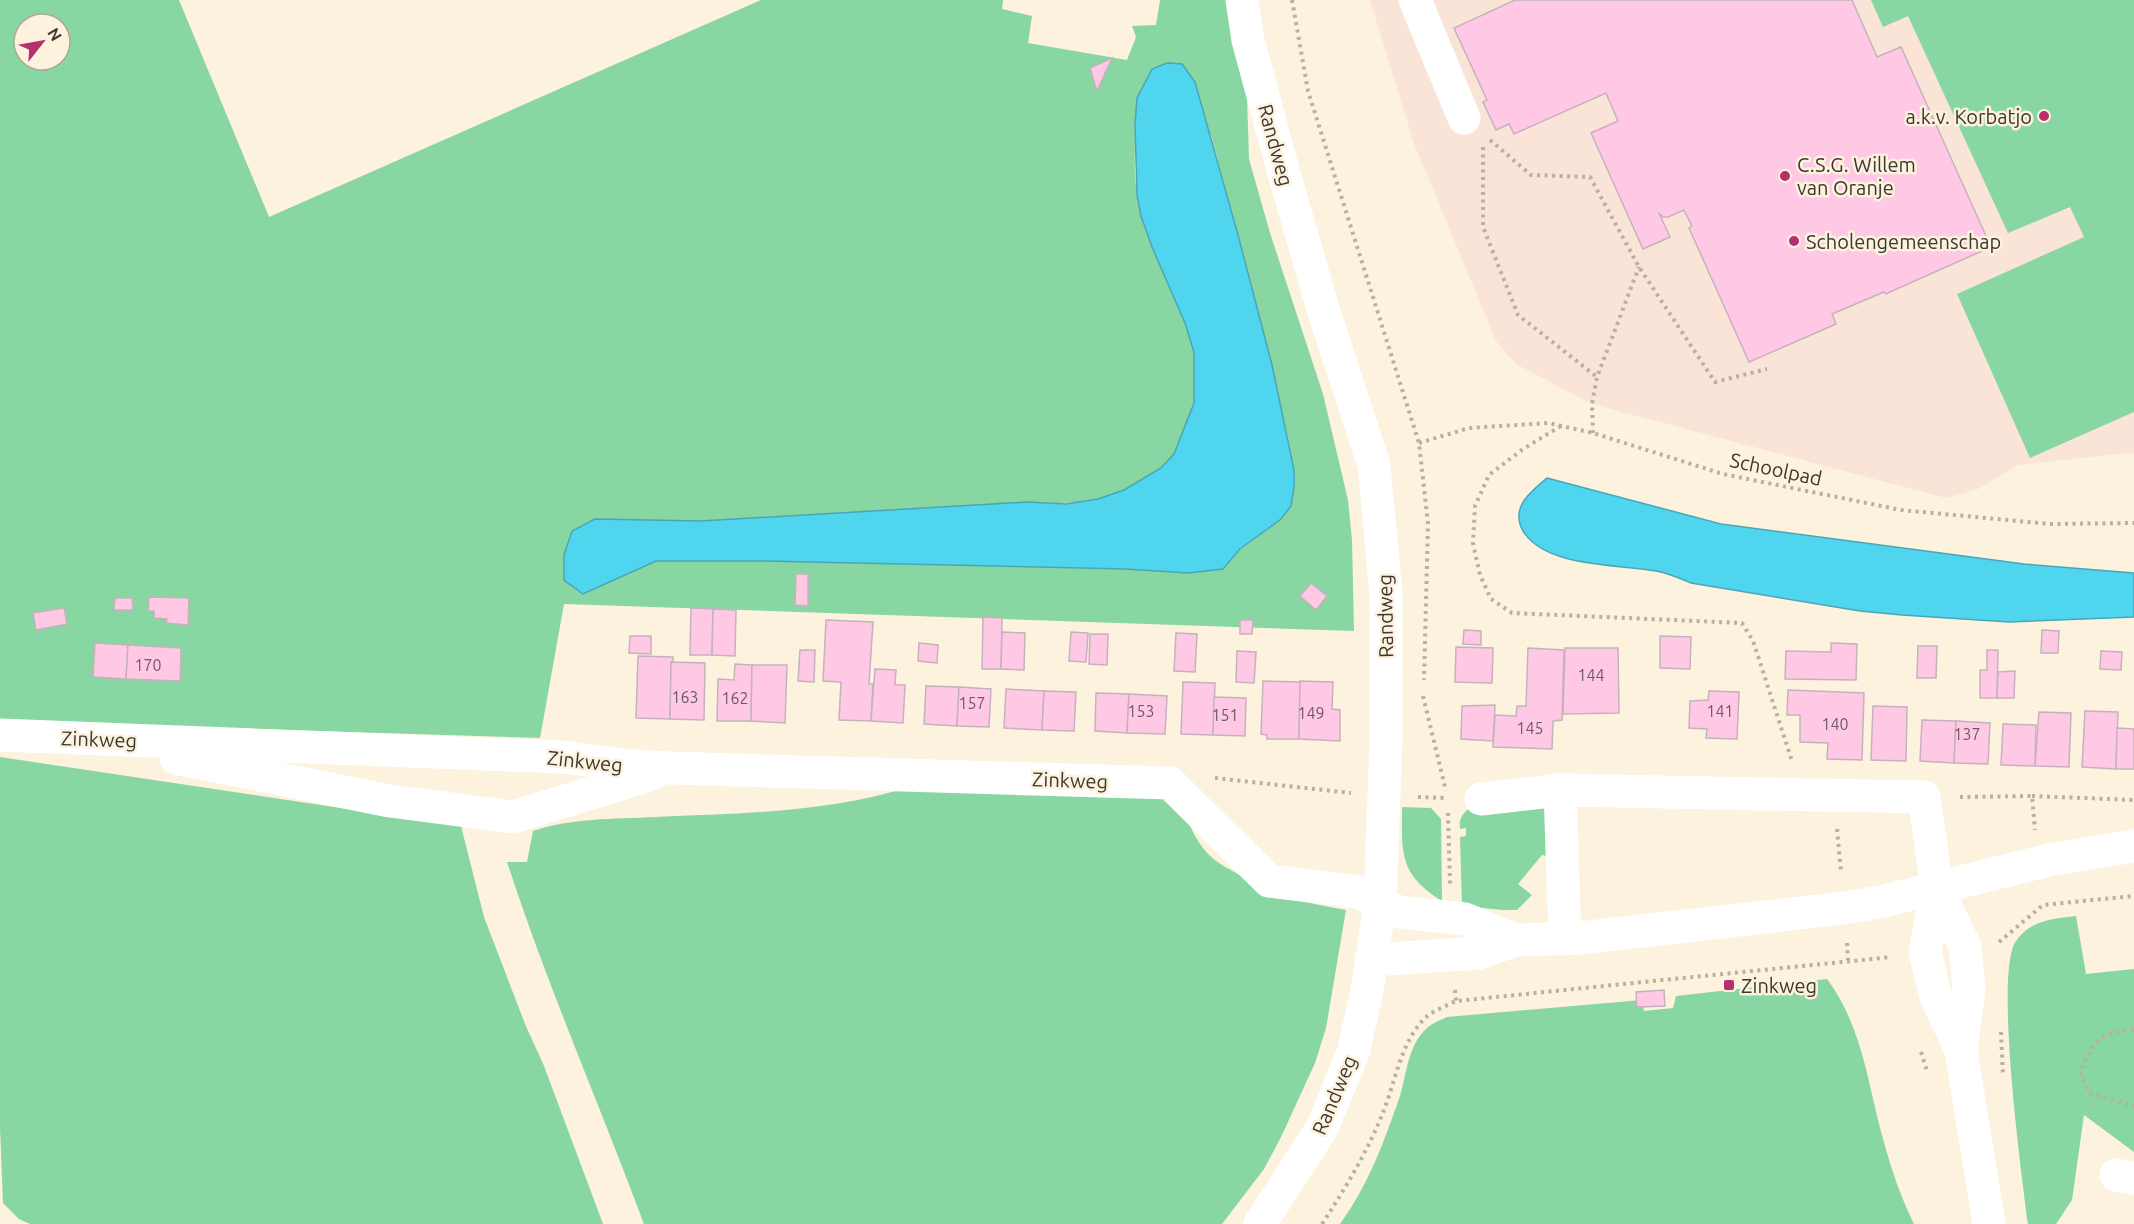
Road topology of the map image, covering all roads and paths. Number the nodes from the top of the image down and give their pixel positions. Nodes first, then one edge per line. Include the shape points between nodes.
1 (1242, 0) edge
2 (1415, 0) edge
3 (1474, 126) junction
4 (1639, 267) junction
5 (1767, 369) dead end
6 (1597, 377) junction
7 (1561, 426) junction
8 (1593, 433) junction
9 (1419, 443) dead end
10 (2134, 523) edge
11 (0, 735) edge
12 (78, 739) junction
13 (671, 768) junction
14 (1170, 783) junction
15 (1560, 790) junction
16 (1383, 795) junction
17 (1792, 795) junction
18 (2032, 796) junction
19 (1924, 797) junction
20 (1481, 799) joint
21 (2134, 800) edge
22 (2134, 846) edge
23 (2038, 862) junction
24 (1937, 888) junction
25 (2134, 896) edge
26 (1380, 904) junction
27 (2043, 905) junction
28 (1565, 939) junction
29 (1516, 940) junction
30 (1999, 942) dead end
31 (1892, 957) dead end
32 (1371, 960) junction
33 (2134, 1030) edge
34 (2134, 1106) edge
35 (1260, 1224) edge
36 (1322, 1224) edge
37 (1989, 1224) edge

1 - 16 street, Randweg via 1248,40 1283,170 1374,465 1386,594
2 - 3 street
3 - 4 path via 1531,175 1590,177
3 - 6 path via 1482,227 1518,315
4 - 5 path via 1715,382
4 - 6 path
6 - 8 path via 1592,404
7 - 8 path, Schoolpad
7 - 9 path, Schoolpad via 1548,423 1469,428
7 - 17 path via 1489,475 1475,506 1473,543 1480,575 1491,599 1512,613 1742,623 1753,641 1789,748 1794,768
8 - 10 path, Schoolpad via 1723,474 1902,510 2050,524
11 - 12 street, Zinkweg
12 - 13 street, Zinkweg via 562,757
12 - 13 street via 390,801 513,817
13 - 14 street, Zinkweg
14 - 16 path via 1220,777
14 - 26 street via 1269,880 1359,891
15 - 17 street
15 - 20 street
15 - 28 street
16 - 20 path
16 - 26 street, Randweg
17 - 19 street
18 - 19 path
18 - 21 path
18 - 23 path
19 - 24 street
22 - 23 street
23 - 24 street
23 - 27 path
24 - 28 street via 1844,908
24 - 37 street via 1925,952 1936,997 1961,1050
25 - 27 path
26 - 29 street via 1399,912 1464,919
26 - 32 street, Randweg
27 - 30 path
28 - 29 street
29 - 32 street via 1479,953
31 - 36 path via 1456,1001 1426,1016 1411,1036 1367,1149
32 - 35 street, Randweg via 1353,1053 1323,1128
33 - 34 path via 2114,1032 2091,1046 2080,1072 2089,1093

